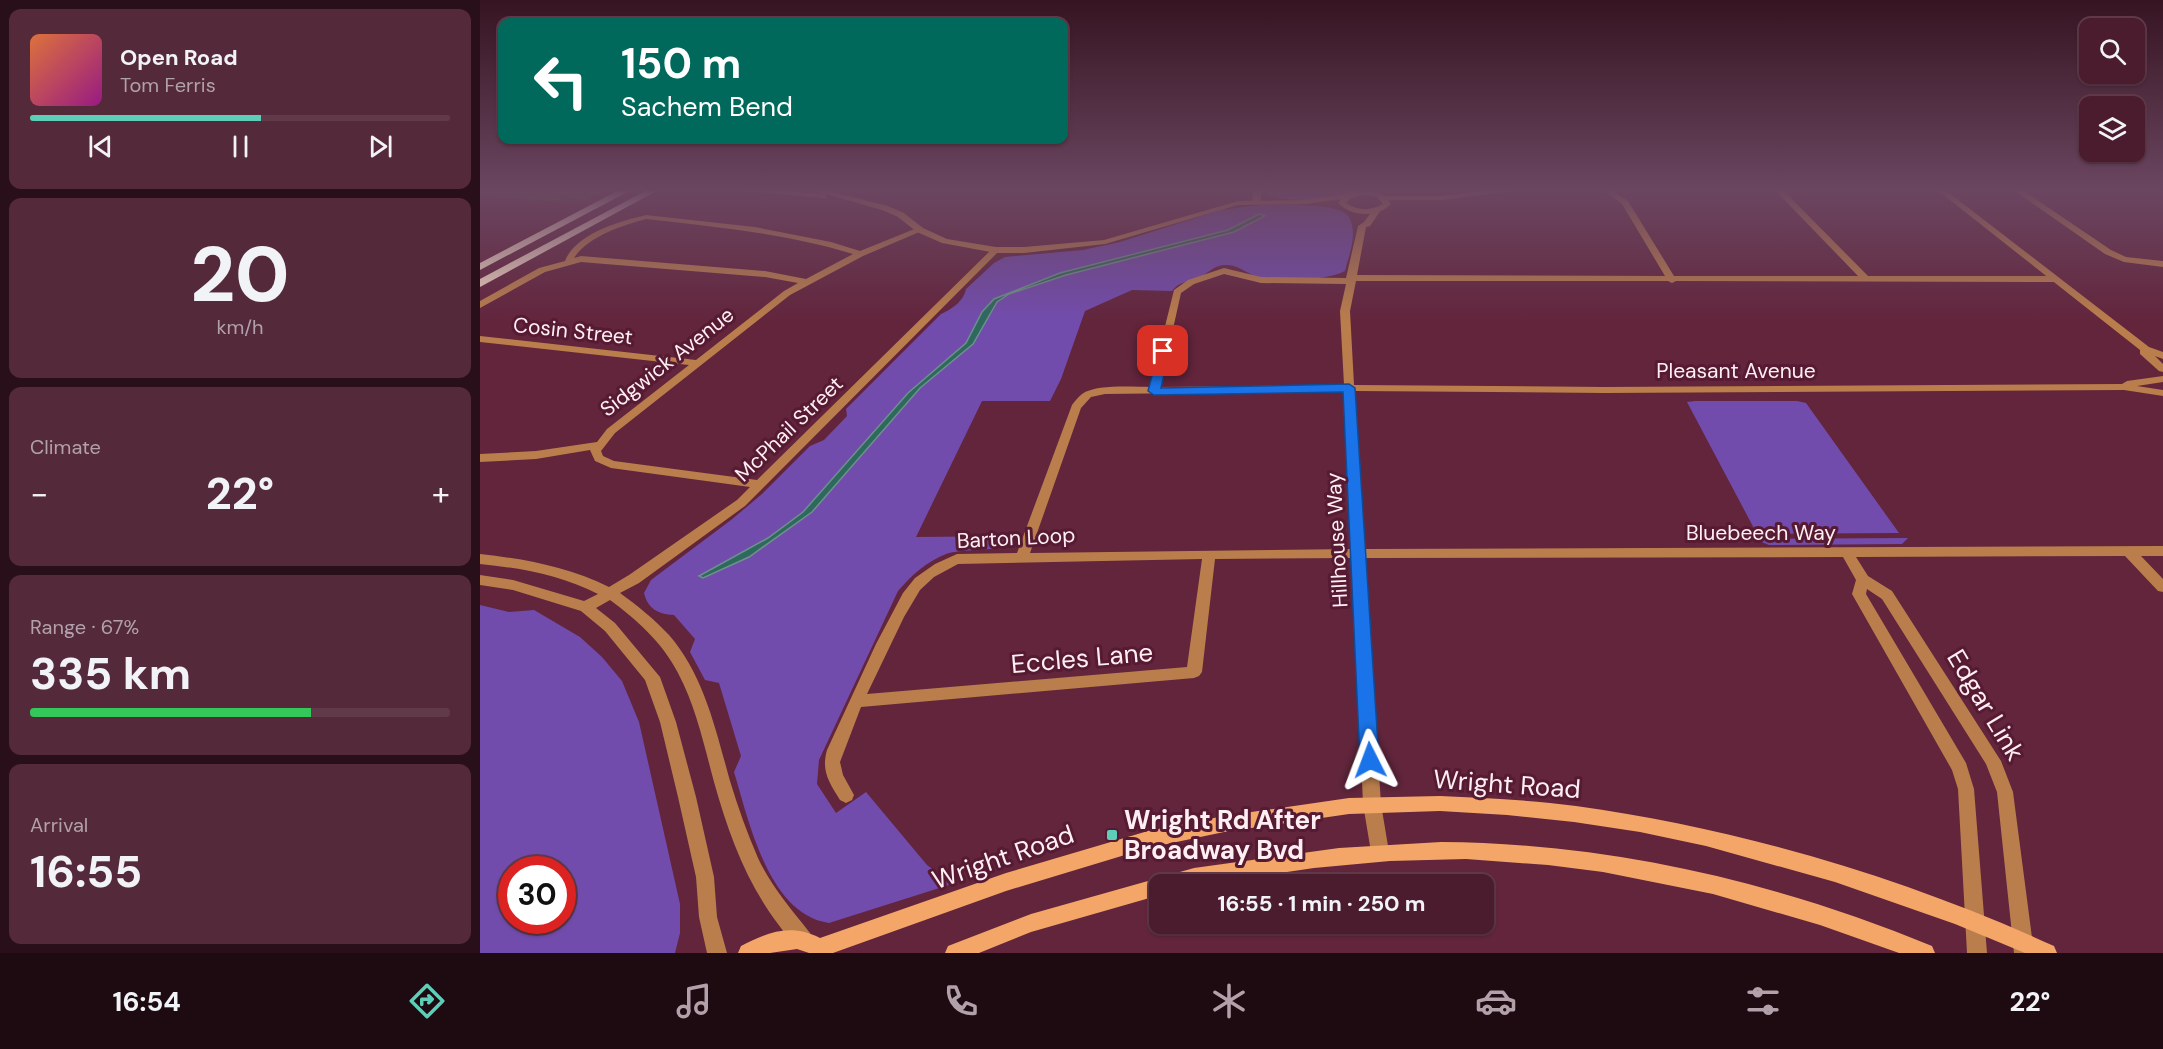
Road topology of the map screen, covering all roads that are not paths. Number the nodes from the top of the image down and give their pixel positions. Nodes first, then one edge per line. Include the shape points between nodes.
1 (544, 233) edge
2 (573, 233) edge
3 (601, 233) edge
4 (775, 233) edge
5 (911, 233) edge
6 (928, 233) edge
7 (1133, 233) edge
8 (1360, 233) edge
9 (1644, 233) edge
10 (1821, 233) edge
11 (1997, 233) edge
12 (2081, 233) edge
13 (996, 250) junction
14 (860, 254) junction
15 (569, 260) junction
16 (2163, 264) edge
17 (480, 267) edge
18 (1866, 279) junction
19 (2056, 279) junction
20 (1350, 280) junction
21 (1672, 280) junction
22 (805, 282) junction
23 (480, 284) edge
24 (480, 305) edge
25 (480, 339) edge
26 (2145, 349) junction
27 (2163, 356) edge
28 (698, 363) junction
29 (2163, 369) edge
30 (2163, 379) edge
31 (2124, 387) junction
32 (1349, 388) junction
33 (1154, 391) junction
34 (2163, 393) edge
35 (597, 445) junction
36 (480, 458) edge
37 (761, 484) junction
38 (2128, 551) junction
39 (2163, 551) edge
40 (1847, 552) junction
41 (1209, 554) junction
42 (1359, 554) junction
43 (1022, 557) junction
44 (480, 559) edge
45 (1863, 579) junction
46 (480, 580) edge
47 (2163, 587) edge
48 (612, 593) junction
49 (586, 607) junction
50 (856, 701) junction
51 (846, 795) dead end
52 (1372, 804) junction
53 (1380, 852) junction
54 (1207, 874) edge
55 (1149, 889) edge
56 (1974, 921) junction
57 (815, 947) edge
58 (2023, 947) edge
59 (717, 953) edge
60 (748, 953) edge
61 (955, 953) edge
62 (1925, 953) edge
63 (1977, 953) edge
64 (2047, 953) edge

1 - 17 main road
2 - 23 main road
3 - 15 street via 577,247
4 - 14 street
5 - 14 street, Sidgwick Avenue
6 - 13 street via 945,241
7 - 13 street via 1054,249
8 - 20 street, Hillhouse Way
9 - 21 street
10 - 18 street
11 - 19 street
12 - 16 street via 2124,259
13 - 37 street, McPhail Street
14 - 22 street, Sidgwick Avenue
15 - 22 street via 639,262 765,274
15 - 24 street via 542,270
18 - 19 street
18 - 21 street
19 - 26 street
20 - 21 street
20 - 32 street, Hillhouse Way via 1345,311
20 - 33 street via 1261,280 1224,271 1183,286 1177,292
22 - 28 street, Sidgwick Avenue
25 - 28 street, Cosin Street
26 - 27 street
26 - 29 street
28 - 35 street, Sidgwick Avenue
30 - 31 street, Pleasant Avenue via 2128,383
31 - 32 street, Pleasant Avenue
31 - 34 street, Pleasant Avenue
32 - 33 street, Pleasant Avenue
32 - 42 street, Hillhouse Way
33 - 43 street, Pleasant Avenue via 1105,391 1088,394 1080,402
35 - 36 street via 536,455
35 - 37 street, Sidgwick Avenue via 599,458 611,464
37 - 48 street, McPhail Street via 725,515
38 - 39 street, Bluebeech Way
38 - 40 street, Bluebeech Way
38 - 47 street
40 - 42 street, Bluebeech Way
40 - 45 street, Edgar Link
41 - 42 street, Barton Loop
41 - 43 street, Barton Loop
41 - 50 street, Eccles Lane via 1194,672
42 - 52 street, Hillhouse Way
43 - 50 street, Barton Loop via 957,560 923,577 913,588
44 - 48 street via 539,567
45 - 56 street, Edgar Link via 1859,594 1960,768 1966,789
45 - 58 street, Edgar Link via 1887,595 1968,720 2001,780 2006,792
46 - 49 street via 513,585
48 - 49 street, McPhail Street
48 - 57 street via 638,611 661,635 686,672 700,705 736,825 764,888
49 - 59 street via 610,627 652,677 687,797
50 - 51 street, Barton Loop via 832,763
52 - 53 street, Hillhouse Way
52 - 56 main road, Wright Road via 1527,809 1706,837 1822,868
52 - 57 main road, Wright Road via 1274,815 1130,844
53 - 54 main road
53 - 62 main road via 1494,852 1617,866 1702,882 1795,907
55 - 61 main road via 1031,923
56 - 58 main road, Wright Road
56 - 63 street, Edgar Link
57 - 60 main road, Wright Road via 783,939
58 - 64 main road, Wright Road

